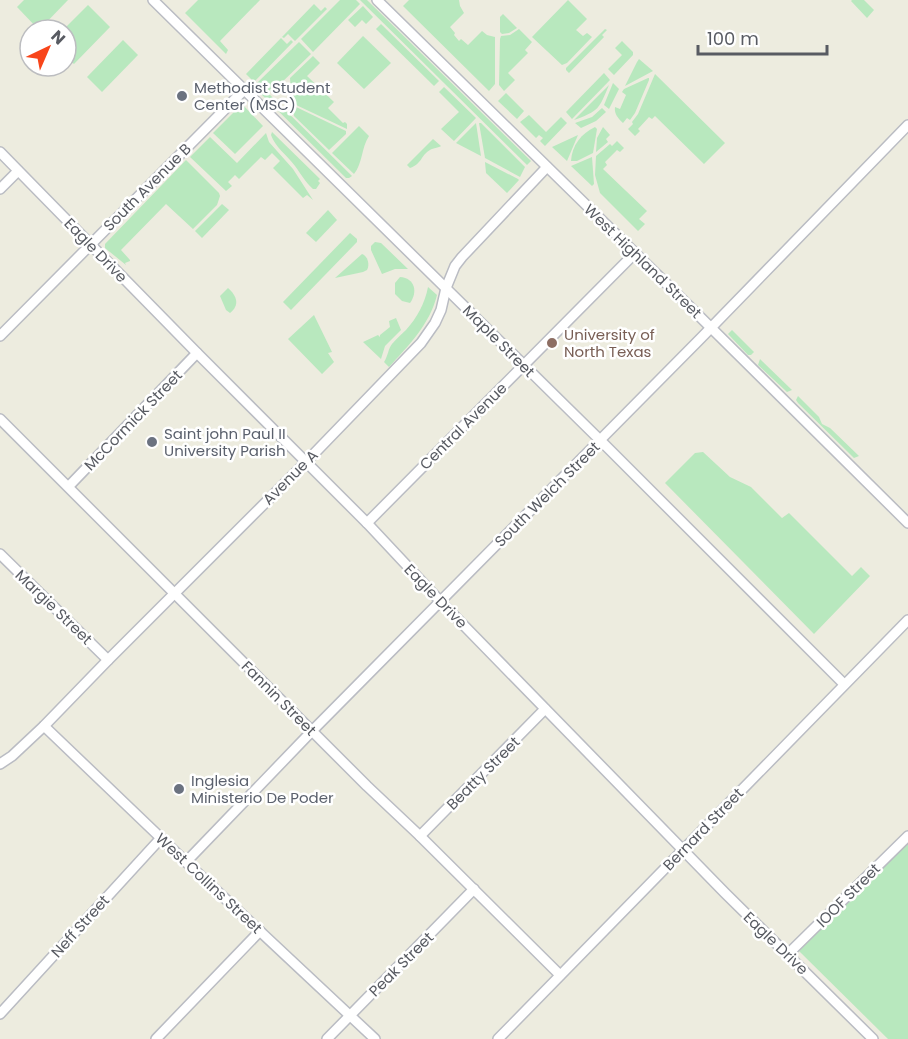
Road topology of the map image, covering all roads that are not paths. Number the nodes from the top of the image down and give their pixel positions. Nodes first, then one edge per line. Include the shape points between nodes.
1 (153, 0) edge
2 (377, 0) edge
3 (244, 90) junction
4 (908, 125) edge
5 (0, 152) edge
6 (548, 167) junction
7 (18, 171) junction
8 (0, 189) edge
9 (91, 244) junction
10 (635, 253) junction
11 (446, 288) junction
12 (711, 328) junction
13 (0, 336) edge
14 (197, 353) junction
15 (524, 365) junction
16 (0, 419) edge
17 (600, 440) junction
18 (306, 462) junction
19 (69, 486) junction
20 (367, 523) junction
21 (908, 523) edge
22 (0, 554) edge
23 (175, 593) junction
24 (441, 602) junction
25 (908, 620) edge
26 (108, 660) junction
27 (844, 684) junction
28 (545, 710) junction
29 (44, 726) junction
30 (312, 731) junction
31 (0, 764) edge
32 (420, 836) junction
33 (908, 836) edge
34 (161, 837) junction
35 (682, 850) junction
36 (186, 862) junction
37 (474, 889) junction
38 (260, 931) junction
39 (788, 955) junction
40 (560, 975) junction
41 (0, 1014) edge
42 (350, 1016) junction
43 (156, 1039) edge
44 (327, 1039) edge
45 (375, 1039) edge
46 (498, 1039) edge
47 (873, 1039) edge

1 - 3 street, Maple Street
2 - 6 street, West Highland Street
3 - 9 street, South Avenue B
3 - 11 street, Maple Street
4 - 12 street, South Welch Street
5 - 7 street, Eagle Drive
6 - 10 street, West Highland Street
6 - 11 street, Avenue A via 462,257
7 - 8 street
7 - 9 street, Eagle Drive
9 - 13 street, South Avenue B
9 - 14 street, Eagle Drive
10 - 12 street, West Highland Street
10 - 15 street, Central Avenue
11 - 15 street, Maple Street
11 - 18 street, Avenue A via 441,310 421,343
12 - 17 street, South Welch Street
12 - 21 street, West Highland Street
14 - 18 street, Eagle Drive
14 - 19 street, McCormick Street
15 - 17 street, Maple Street
15 - 20 street, Central Avenue
16 - 19 street, Fannin Street
17 - 24 street, South Welch Street
17 - 27 street, Maple Street
18 - 20 street, Eagle Drive
18 - 23 street, Avenue A
19 - 23 street, Fannin Street
20 - 24 street, Eagle Drive
22 - 26 street, Margie Street
23 - 26 street, Avenue A
23 - 30 street, Fannin Street
24 - 28 street, Eagle Drive
24 - 30 street, South Welch Street
25 - 27 street, Bernard Street
26 - 29 street, Avenue A
27 - 35 street, Bernard Street
28 - 32 street, Beatty Street
28 - 35 street, Eagle Drive
29 - 31 street, Avenue A
29 - 34 street, West Collins Street
30 - 32 street, Fannin Street
30 - 36 street, South Welch Street
32 - 37 street, Fannin Street
33 - 39 street, IOOF Street
34 - 36 street, West Collins Street
34 - 41 street, Neff Street
35 - 39 street, Eagle Drive
35 - 40 street, Bernard Street
36 - 38 street, West Collins Street
37 - 40 street, Fannin Street
37 - 42 street, Peak Street
38 - 42 street, West Collins Street
38 - 43 street
39 - 47 street, Eagle Drive
40 - 46 street, Bernard Street
42 - 44 street, Peak Street
42 - 45 street, West Collins Street

